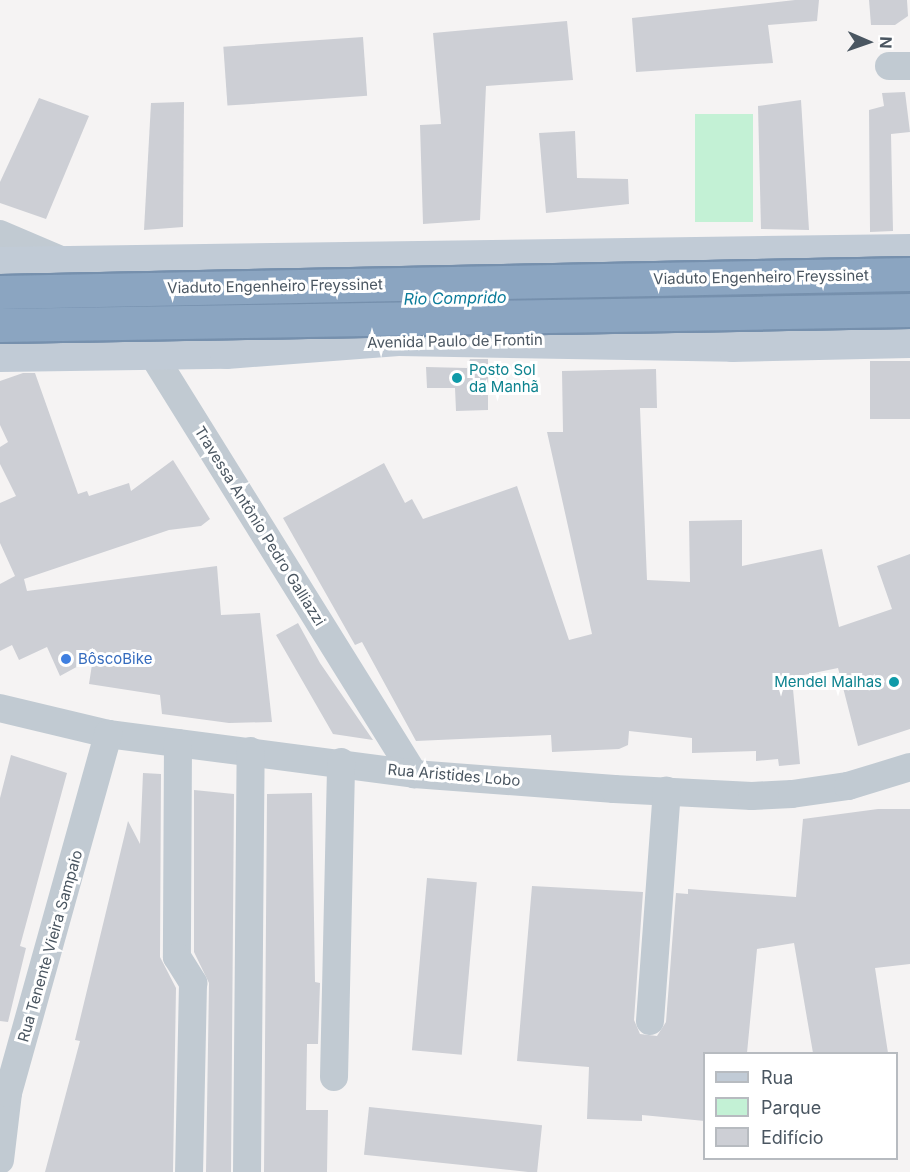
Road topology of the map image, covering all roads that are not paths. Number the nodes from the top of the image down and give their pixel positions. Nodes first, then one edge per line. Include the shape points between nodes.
1 (0, 234) edge
2 (910, 250) edge
3 (731, 253) junction
4 (395, 258) junction
5 (0, 263) edge
6 (71, 264) junction
7 (150, 265) junction
8 (910, 274) edge
9 (0, 292) edge
10 (910, 310) edge
11 (0, 325) edge
12 (398, 339) junction
13 (910, 341) edge
14 (732, 345) junction
15 (0, 355) edge
16 (153, 355) junction
17 (0, 708) edge
18 (108, 734) junction
19 (178, 743) junction
20 (251, 751) junction
21 (341, 762) junction
22 (910, 767) edge
23 (414, 774) junction
24 (667, 791) junction
25 (650, 1021) dead end
26 (334, 1077) dead end
27 (0, 1160) edge
28 (189, 1172) edge
29 (247, 1172) edge

1 - 6 street
2 - 3 main road
3 - 4 main road
3 - 14 main road, bridge
4 - 7 main road
4 - 12 main road, bridge
5 - 6 main road
6 - 7 main road
7 - 16 street, bridge
8 - 9 highway, Viaduto Engenheiro Freyssinet, bridge
10 - 11 highway, bridge
12 - 14 main road, Avenida Paulo de Frontin
12 - 16 main road, Avenida Paulo de Frontin
13 - 14 main road, Avenida Paulo de Frontin
15 - 16 main road, Avenida Paulo de Frontin
16 - 23 street, Travessa Antônio Pedro Galliazzi
17 - 18 street, Rua Aristides Lobo
18 - 19 street, Rua Aristides Lobo
18 - 27 street, Rua Tenente Vieira Sampaio via 8,1093
19 - 20 street, Rua Aristides Lobo
19 - 28 street via 177,957 193,983
20 - 21 street, Rua Aristides Lobo
20 - 29 street
21 - 23 street, Rua Aristides Lobo
21 - 26 street
22 - 24 street, Rua Aristides Lobo via 848,786 792,794
23 - 24 street, Rua Aristides Lobo
24 - 25 street

